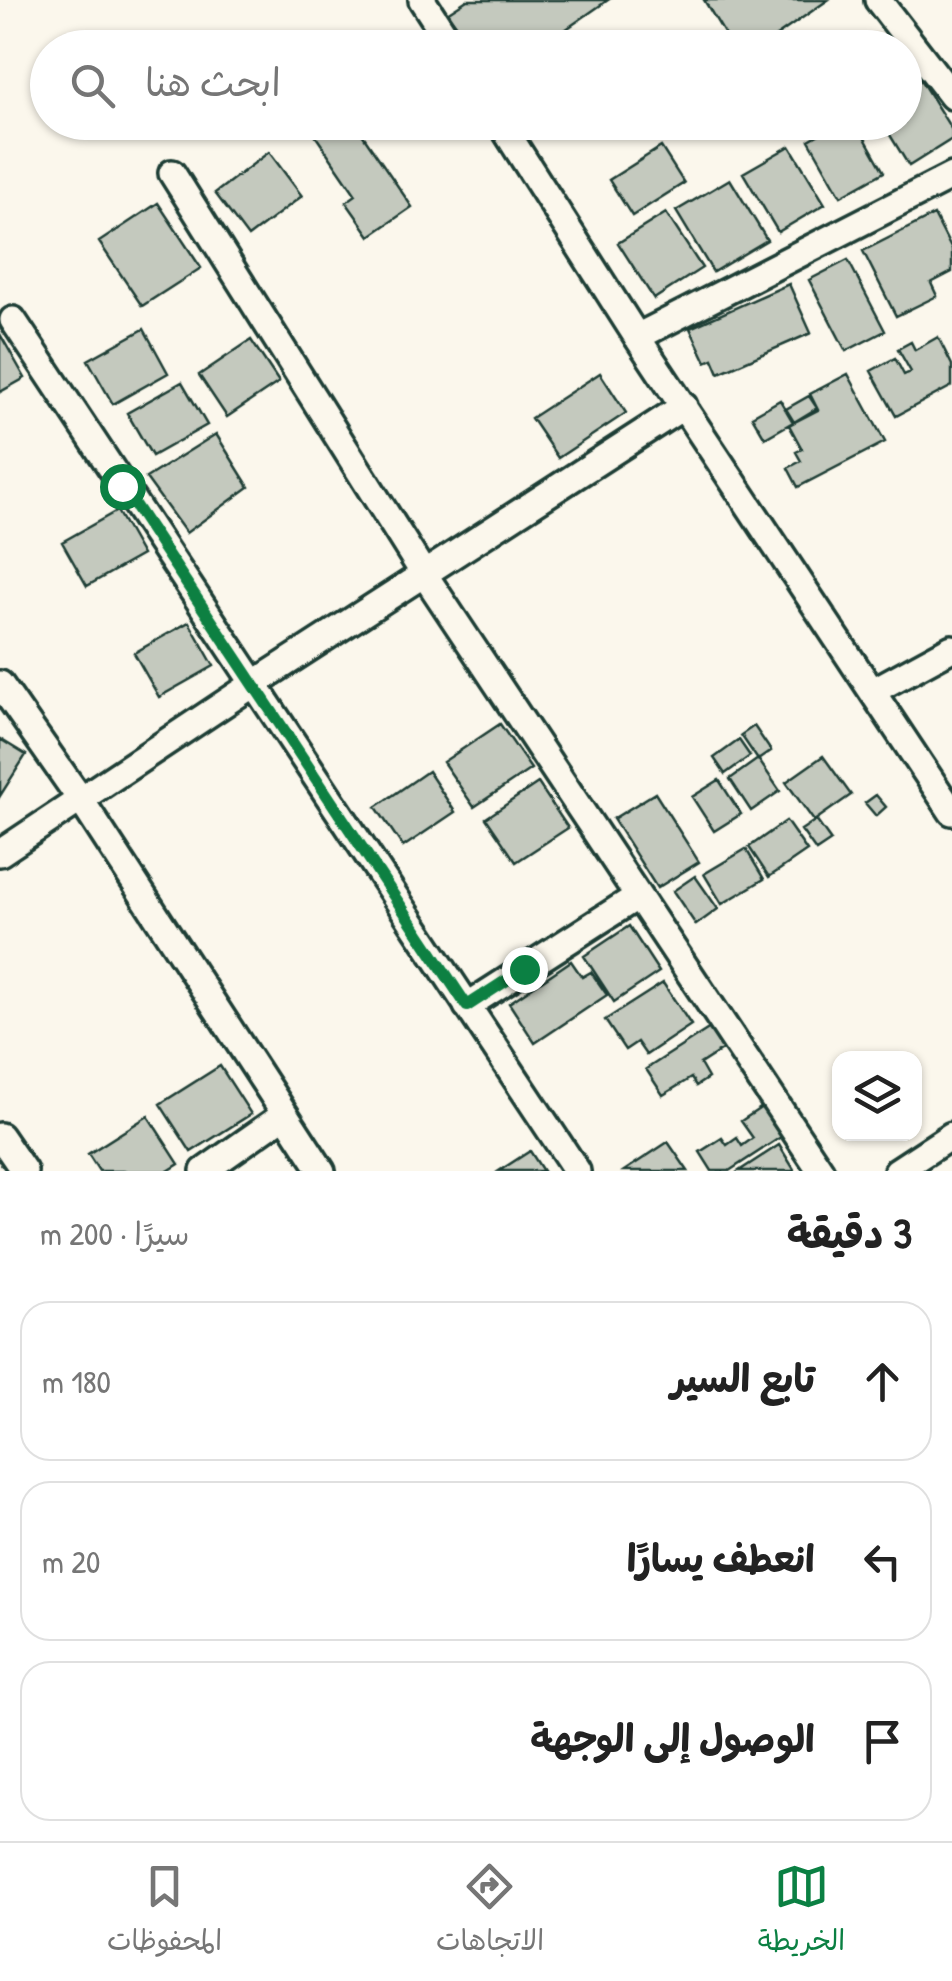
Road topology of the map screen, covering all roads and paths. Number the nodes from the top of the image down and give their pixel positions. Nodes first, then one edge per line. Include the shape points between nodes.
1 (422, 0) edge
2 (889, 4) edge
3 (441, 30) edge
4 (907, 30) edge
5 (922, 52) edge
6 (952, 96) edge
7 (511, 140) edge
8 (172, 173) dead end
9 (952, 176) edge
10 (13, 320) dead end
11 (637, 337) junction
12 (684, 406) junction
13 (424, 574) junction
14 (952, 648) edge
15 (0, 684) edge
16 (252, 685) junction
17 (873, 690) junction
18 (80, 800) junction
19 (952, 812) edge
20 (0, 853) edge
21 (638, 896) junction
22 (467, 1006) junction
23 (285, 1114) junction
24 (952, 1135) edge
25 (0, 1136) edge
26 (24, 1171) edge
27 (204, 1171) edge
28 (322, 1171) edge
29 (577, 1171) edge
30 (821, 1171) edge
31 (897, 1171) edge

1 - 3 street
2 - 4 street
5 - 6 street
7 - 11 street
8 - 13 street
9 - 11 street
10 - 16 street
11 - 12 street
12 - 13 street
12 - 17 street
13 - 16 street
13 - 21 street
14 - 17 street
15 - 18 street
16 - 18 street
16 - 22 street
17 - 19 street
18 - 20 street
18 - 23 street
21 - 22 street
21 - 30 street
22 - 29 street
23 - 27 street
23 - 28 street
24 - 31 street
25 - 26 street

